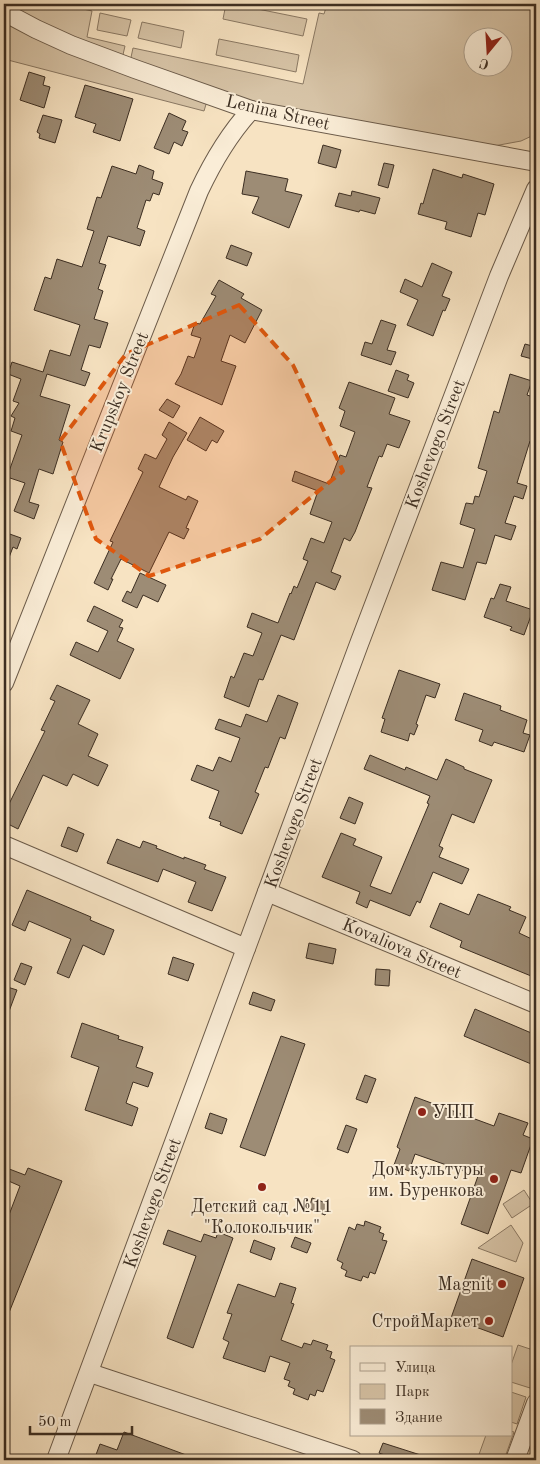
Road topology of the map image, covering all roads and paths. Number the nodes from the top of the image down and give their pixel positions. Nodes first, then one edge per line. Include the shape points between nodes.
1 (4, 12) edge
2 (251, 110) junction
3 (536, 162) edge
4 (536, 189) edge
5 (4, 683) edge
6 (4, 845) edge
7 (267, 892) junction
8 (246, 948) junction
9 (536, 1004) edge
10 (90, 1372) junction
11 (536, 1404) edge
12 (56, 1460) edge
13 (352, 1460) edge
14 (515, 1460) edge

1 - 2 street, Lenina Street via 71,45
2 - 3 street, Lenina Street
2 - 5 street, Krupskoy Street via 228,139 199,191
4 - 7 street, Koshevogo Street via 499,276
6 - 8 street
7 - 8 street, Koshevogo Street
7 - 9 street, Kovaliova Street
8 - 10 street, Koshevogo Street
10 - 12 street, Koshevogo Street
10 - 13 street
11 - 14 street

